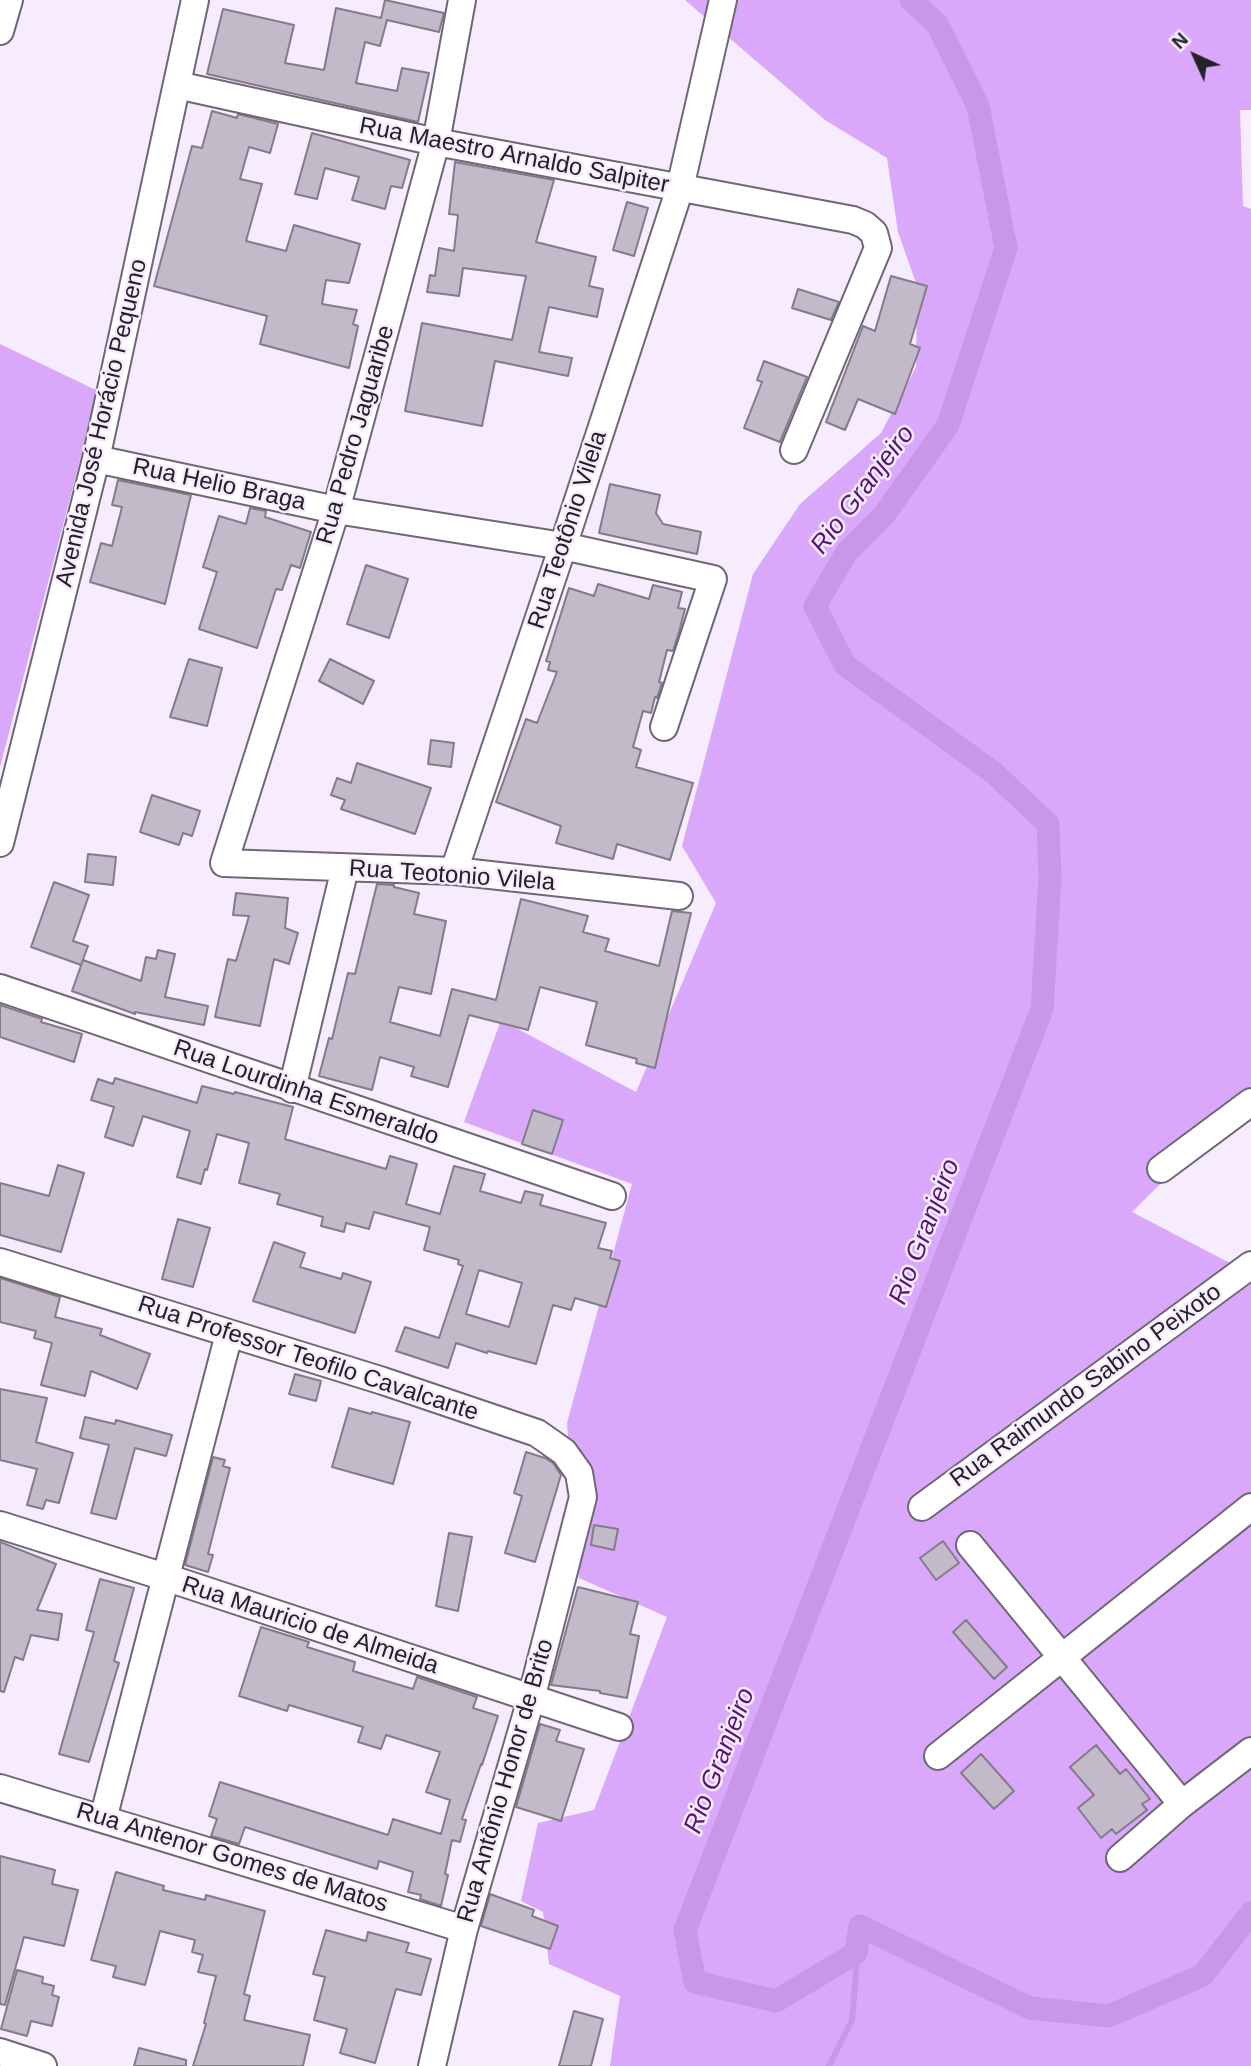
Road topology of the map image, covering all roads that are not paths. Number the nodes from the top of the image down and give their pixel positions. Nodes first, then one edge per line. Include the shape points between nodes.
1 (9, 0) edge
2 (195, 0) edge
3 (462, 0) edge
4 (723, 0) edge
5 (0, 31) edge
6 (177, 85) junction
7 (436, 142) junction
8 (680, 188) junction
9 (794, 450) dead end
10 (96, 459) junction
11 (336, 510) junction
12 (563, 546) junction
13 (664, 727) dead end
14 (0, 844) edge
15 (224, 863) joint
16 (345, 868) junction
17 (454, 871) junction
18 (679, 896) dead end
19 (0, 988) edge
20 (292, 1089) junction
21 (1251, 1102) edge
22 (1161, 1170) dead end
23 (612, 1196) dead end
24 (0, 1262) edge
25 (1251, 1265) edge
26 (229, 1334) junction
27 (583, 1497) joint
28 (922, 1507) dead end
29 (1251, 1507) edge
30 (0, 1525) edge
31 (970, 1545) dead end
32 (165, 1577) junction
33 (1062, 1657) junction
34 (531, 1699) junction
35 (619, 1727) dead end
36 (1251, 1751) edge
37 (938, 1756) dead end
38 (0, 1788) edge
39 (1182, 1804) junction
40 (103, 1819) junction
41 (1120, 1858) dead end
42 (464, 1929) junction
43 (0, 2052) edge
44 (43, 2066) edge
45 (432, 2066) edge

1 - 5 street
2 - 6 street, Avenida José Horácio Pequeno
3 - 7 street, Rua Pedro Jaguaribe
4 - 8 street, Rua Teotônio Vilela
6 - 7 street, Rua Maestro Arnaldo Salpiter
6 - 10 street, Avenida José Horácio Pequeno
7 - 8 street, Rua Maestro Arnaldo Salpiter
7 - 11 street, Rua Pedro Jaguaribe
8 - 9 street, Rua Maestro Arnaldo Salpiter via 853,220 874,233 878,248
8 - 12 street, Rua Teotônio Vilela
10 - 11 street, Rua Helio Braga
10 - 14 street, Avenida José Horácio Pequeno
11 - 12 street, Rua Helio Braga
11 - 15 street, Rua Pedro Jaguaribe
12 - 13 street, Rua Helio Braga via 713,579
12 - 17 street, Rua Teotônio Vilela
15 - 16 street, Rua Teotonio Vilela
16 - 17 street, Rua Teotonio Vilela
16 - 20 street
17 - 18 street, Rua Teotonio Vilela
19 - 20 street, Rua Lourdinha Esmeraldo
20 - 23 street, Rua Lourdinha Esmeraldo
21 - 22 street
24 - 26 street, Rua Professor Teofilo Cavalcante
25 - 28 street, Rua Raimundo Sabino Peixoto
26 - 27 street, Rua Professor Teofilo Cavalcante via 537,1433 564,1452 579,1473
26 - 32 street
27 - 34 street, Rua Antônio Honor de Brito
29 - 33 street
30 - 32 street, Rua Mauricio de Almeida
31 - 33 street
32 - 34 street, Rua Mauricio de Almeida
32 - 40 street
33 - 37 street
33 - 39 street
34 - 35 street, Rua Mauricio de Almeida
34 - 42 street, Rua Antônio Honor de Brito
36 - 39 street
38 - 40 street, Rua Antenor Gomes de Matos
39 - 41 street
40 - 42 street, Rua Antenor Gomes de Matos
42 - 45 street, Rua Antônio Honor de Brito
43 - 44 street

